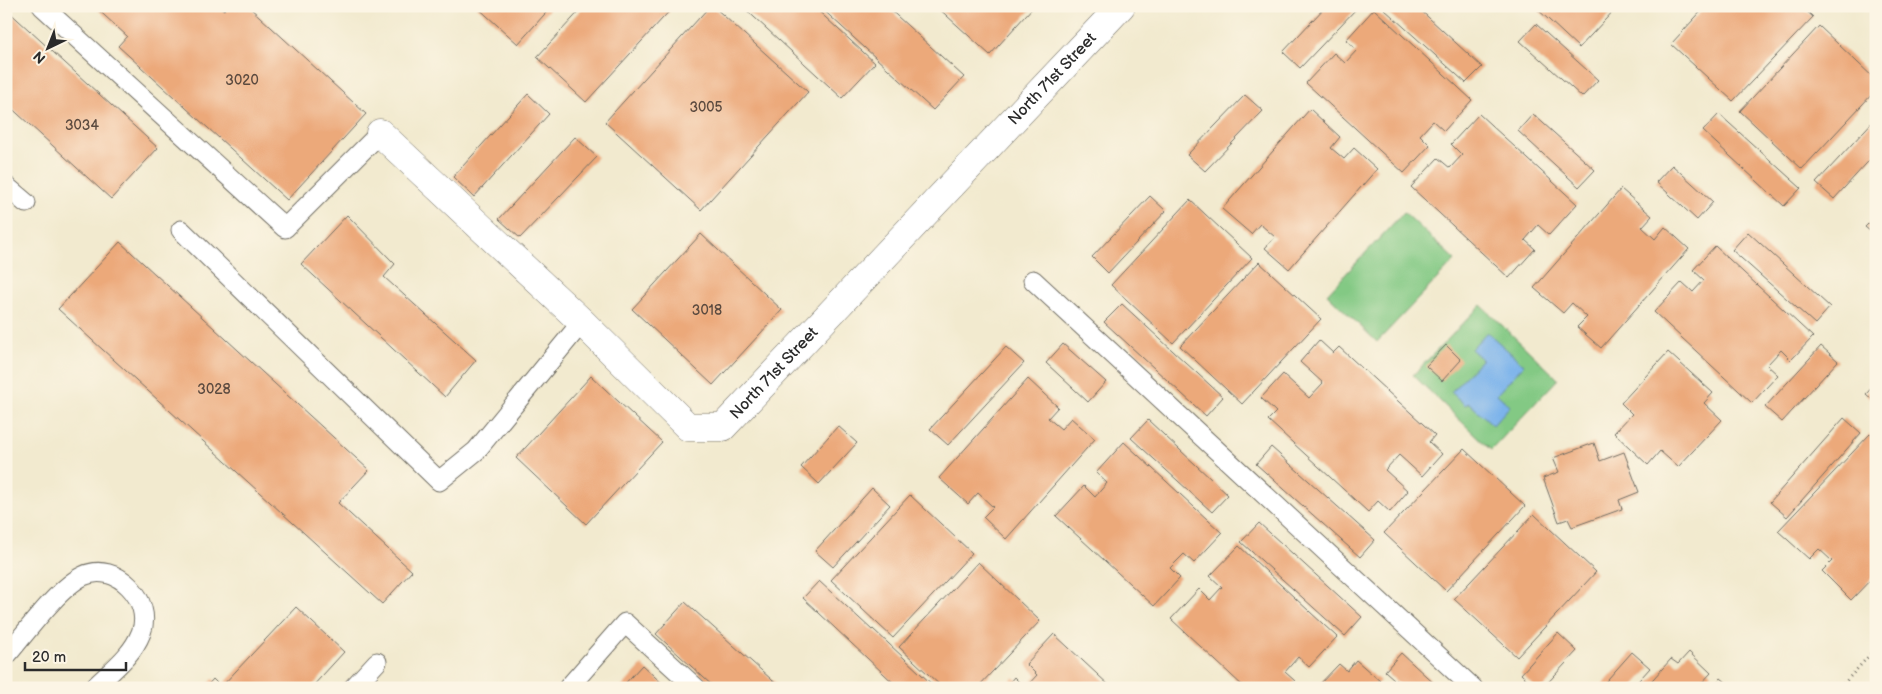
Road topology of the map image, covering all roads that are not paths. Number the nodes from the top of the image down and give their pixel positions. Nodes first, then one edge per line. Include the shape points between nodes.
1 (42, 6) edge
2 (1121, 6) edge
3 (380, 134) joint
4 (6, 186) edge
5 (26, 203) dead end
6 (181, 230) dead end
7 (1033, 280) dead end
8 (582, 322) junction
9 (6, 656) edge
10 (377, 662) dead end
11 (94, 688) edge
12 (354, 688) edge
13 (568, 688) edge
14 (696, 688) edge
15 (1473, 688) edge

1 - 3 lane via 285,228
2 - 8 street, North 71st Street via 723,427 688,427
3 - 8 street, North 71st Street
4 - 5 lane
6 - 8 lane via 440,482 476,451
7 - 15 lane
9 - 11 lane via 67,586 97,572 116,575 133,588 144,614 142,631 134,648
10 - 12 lane
13 - 14 lane via 625,623

